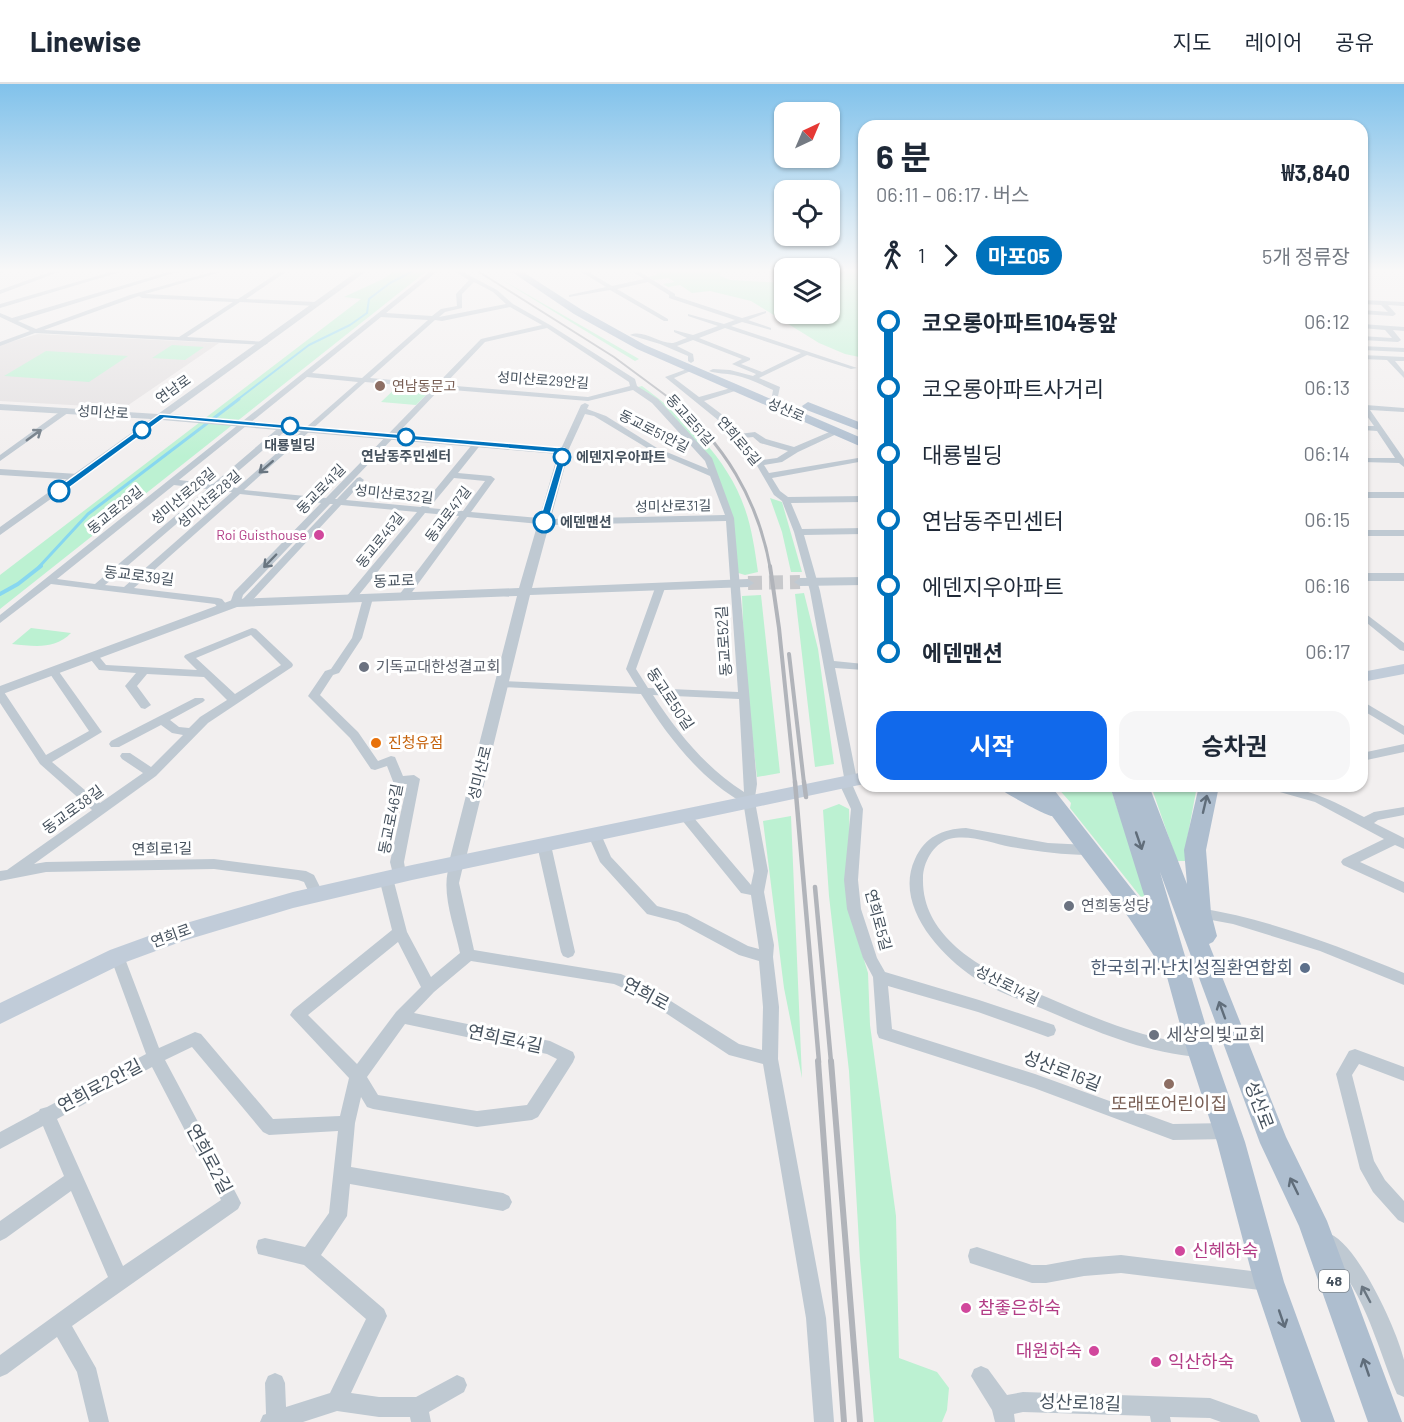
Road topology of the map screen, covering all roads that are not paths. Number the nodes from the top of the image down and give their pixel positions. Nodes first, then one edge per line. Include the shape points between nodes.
1 (35, 332) edge
2 (45, 332) edge
3 (190, 332) edge
4 (279, 332) edge
5 (358, 332) edge
6 (418, 332) edge
7 (522, 332) edge
8 (528, 332) edge
9 (558, 332) edge
10 (615, 332) edge
11 (628, 332) edge
12 (680, 332) edge
13 (706, 332) edge
14 (745, 332) edge
15 (1392, 332) edge
16 (633, 335) junction
17 (692, 337) junction
18 (1368, 338) edge
19 (180, 339) junction
20 (265, 343) junction
21 (0, 344) edge
22 (670, 346) junction
23 (1368, 348) edge
24 (1382, 349) junction
25 (1404, 350) edge
26 (807, 353) junction
27 (1368, 357) edge
28 (1390, 359) junction
29 (1404, 359) edge
30 (690, 366) junction
31 (853, 368) dead end
32 (713, 371) junction
33 (761, 374) junction
34 (305, 375) junction
35 (1404, 376) edge
36 (753, 379) junction
37 (364, 380) junction
38 (439, 386) junction
39 (449, 387) junction
40 (634, 387) junction
41 (735, 388) junction
42 (775, 394) junction
43 (588, 399) junction
44 (698, 400) junction
45 (1368, 406) edge
46 (0, 407) edge
47 (68, 410) junction
48 (1404, 410) edge
49 (584, 411) junction
50 (1368, 414) edge
51 (162, 416) junction
52 (246, 422) junction
53 (858, 423) edge
54 (286, 426) junction
55 (310, 428) junction
56 (1368, 428) edge
57 (1378, 429) junction
58 (837, 432) junction
59 (396, 436) junction
60 (737, 437) junction
61 (858, 441) edge
62 (478, 443) junction
63 (795, 450) junction
64 (564, 451) junction
65 (0, 459) edge
66 (858, 460) edge
67 (1368, 460) edge
68 (759, 463) junction
69 (1403, 463) edge
70 (0, 472) edge
71 (714, 474) junction
72 (451, 475) junction
73 (767, 476) junction
74 (78, 477) junction
75 (171, 482) junction
76 (214, 487) junction
77 (239, 491) junction
78 (1368, 493) edge
79 (1404, 495) edge
80 (858, 499) edge
81 (786, 500) junction
82 (328, 501) junction
83 (340, 502) junction
84 (423, 510) junction
85 (464, 514) junction
86 (730, 518) junction
87 (544, 522) junction
88 (858, 531) edge
89 (0, 532) edge
90 (799, 532) junction
91 (1404, 532) edge
92 (1368, 533) edge
93 (1368, 577) edge
94 (1404, 577) edge
95 (48, 581) junction
96 (858, 581) edge
97 (806, 582) junction
98 (742, 584) junction
99 (97, 587) junction
100 (660, 588) junction
101 (126, 590) junction
102 (524, 593) junction
103 (403, 597) junction
104 (368, 598) junction
105 (350, 599) junction
106 (234, 604) junction
107 (1368, 619) edge
108 (0, 620) edge
109 (1404, 648) edge
110 (93, 656) junction
111 (829, 664) junction
112 (858, 666) edge
113 (1404, 669) edge
114 (144, 670) junction
115 (53, 671) junction
116 (207, 674) junction
117 (1368, 676) edge
118 (1404, 682) edge
119 (502, 684) junction
120 (1368, 688) edge
121 (644, 691) junction
122 (0, 693) edge
123 (742, 696) junction
124 (199, 700) dead end
125 (234, 700) junction
126 (145, 705) dead end
127 (1368, 709) edge
128 (161, 720) junction
129 (1404, 731) edge
130 (192, 732) junction
131 (116, 744) dead end
132 (1404, 748) edge
133 (126, 756) dead end
134 (1368, 756) edge
135 (44, 761) junction
136 (152, 773) junction
137 (853, 780) edge
138 (1020, 792) edge
139 (1045, 792) edge
140 (1122, 792) edge
141 (1141, 792) edge
142 (1208, 792) edge
143 (1294, 792) edge
144 (749, 804) junction
145 (101, 811) junction
146 (1404, 811) edge
147 (683, 814) junction
148 (1365, 823) junction
149 (1069, 824) junction
150 (595, 835) junction
151 (1400, 842) edge
152 (544, 845) junction
153 (1088, 850) junction
154 (457, 862) junction
155 (6, 874) edge
156 (393, 876) junction
157 (1404, 888) edge
158 (757, 892) junction
159 (316, 893) junction
160 (1200, 913) junction
161 (400, 932) junction
162 (568, 952) dead end
163 (468, 955) junction
164 (117, 956) junction
165 (766, 957) junction
166 (1191, 970) junction
167 (880, 977) junction
168 (1404, 979) edge
169 (429, 988) junction
170 (0, 1014) edge
171 (401, 1017) junction
172 (1048, 1030) dead end
173 (885, 1033) joint
174 (1200, 1050) junction
175 (155, 1057) junction
176 (770, 1059) junction
177 (1404, 1074) edge
178 (358, 1076) junction
179 (46, 1114) junction
180 (347, 1123) junction
181 (1227, 1131) junction
182 (0, 1141) edge
183 (343, 1174) junction
184 (74, 1179) junction
185 (503, 1202) dead end
186 (1404, 1214) edge
187 (1312, 1221) junction
188 (0, 1232) edge
189 (265, 1247) dead end
190 (977, 1256) dead end
191 (309, 1257) junction
192 (119, 1280) junction
193 (1269, 1282) junction
194 (59, 1323) junction
195 (0, 1367) edge
196 (1403, 1374) edge
197 (981, 1376) dead end
198 (275, 1383) dead end
199 (457, 1385) dead end
200 (337, 1401) junction
201 (1160, 1413) edge
202 (420, 1414) edge
203 (1004, 1414) edge
204 (274, 1421) edge
205 (99, 1422) edge
206 (824, 1422) edge
207 (1250, 1422) edge
208 (1318, 1422) edge
209 (1385, 1422) edge

1 - 21 street
2 - 19 street
3 - 19 street
4 - 20 street, 연남로
5 - 34 street, 동교로29길
6 - 37 street, 성미산로28길
7 - 38 street, 동교로41길 via 483,340
8 - 39 street via 490,342
9 - 40 street, 동교로51길 via 632,381
10 - 30 main road, 성산로
11 - 16 main road, 성산로
12 - 17 street
13 - 17 street
14 - 26 street
15 - 18 street via 1398,340
16 - 22 street, 성산로
16 - 30 main road, 성산로
17 - 22 street
17 - 33 street via 748,359 735,364
19 - 20 street
20 - 51 street, 연남로
22 - 30 street, 성산로 via 691,356
23 - 24 street
24 - 25 street
24 - 28 street
26 - 31 street
26 - 33 street
27 - 28 street
28 - 29 street
28 - 35 street
30 - 32 main road, 성산로
30 - 41 main road, 성산로
30 - 44 street, 연희로5길 via 669,377
32 - 36 street, 성산로 via 727,370
32 - 42 main road, 성산로
33 - 36 street
34 - 37 street, 성미산로29안길
34 - 52 street, 동교로29길
36 - 42 street, 성산로 via 777,389
37 - 38 street, 성미산로29안길
37 - 55 street, 성미산로28길
38 - 39 street, 성미산로29안길
38 - 59 street, 동교로41길
39 - 43 street, 성미산로29안길
39 - 59 street
40 - 43 street, 성미산로29안길
40 - 71 street, 동교로51길 via 655,401 709,460
41 - 44 street
41 - 58 main road, 성산로
42 - 53 main road, 성산로
43 - 49 street, 성미산로
44 - 60 street, 연희로5길
45 - 48 street
46 - 47 street, 성미산로
47 - 51 street, 성미산로
65 -> 47 street
49 - 64 street, 성미산로
49 - 71 street, 동교로51안길 via 594,412 651,448
50 - 57 street
51 - 52 street, 성미산로
51 - 74 street, 연남로
52 - 54 street, 성미산로
52 - 75 street, 동교로29길
54 - 55 street, 성미산로
54 - 76 street, 성미산로26길
55 - 59 street, 성미산로
55 -> 77 street, 성미산로28길
56 - 57 street
57 - 69 street
58 - 61 main road, 성산로
58 - 63 street, 성산로
59 - 62 street, 성미산로
59 - 82 street, 동교로41길
59 - 83 street, 동교로41길
60 - 63 street via 755,434 763,441
60 - 68 street, 연희로5길
62 - 64 street, 성미산로
62 - 72 street, 동교로45길
63 - 68 street, 성산로 via 779,460
64 - 87 street, 성미산로
66 - 73 street, 연희로5길
67 - 69 street
68 - 73 street, 연희로5길
70 - 74 street
71 - 86 street, 동교로51길
72 - 84 street, 동교로45길
72 - 85 street, 동교로47길 via 491,479
73 - 81 street, 연희로5길
74 - 89 street, 연남로
75 - 76 street, 성미산로32길
75 - 95 street, 동교로29길
76 - 77 street, 성미산로32길
76 - 99 street, 성미산로26길
77 - 82 street, 성미산로32길
77 - 101 street, 성미산로28길
78 - 79 street
80 - 81 street
81 - 90 street, 연희로5길
82 - 83 street, 성미산로32길
82 -> 106 street, 동교로41길 via 238,594
83 - 84 street, 성미산로32길
83 - 106 street, 동교로41길
84 - 85 street, 성미산로32길
84 - 105 street, 동교로45길
85 - 87 street, 성미산로32길
85 - 103 street, 동교로47길
86 - 87 street, 성미산로31길
86 - 98 street, 동교로51길
87 - 102 street, 성미산로
88 - 90 street
90 - 97 street, 연희로5길
91 - 92 street
93 - 94 street
95 - 99 street, 동교로39길
95 - 108 street, 동교로29길
96 - 97 street
97 - 111 street, 연희로5길
98 - 100 street, 동교로
98 - 123 street, 동교로52길
99 - 101 street, 동교로39길
100 - 102 street, 동교로
100 - 121 street, 동교로50길 via 631,669
101 - 106 street, 동교로39길
102 - 103 street, 동교로
102 - 119 street, 성미산로
103 - 104 street, 동교로
104 - 105 street, 동교로
104 - 156 street, 동교로46길 via 357,638 314,696 354,735 375,766 391,760 398,781 414,779
105 - 106 street, 동교로
106 - 110 street, 동교로
107 - 109 street
110 - 114 street via 103,668
110 - 115 street, 동교로
111 - 112 street
111 - 137 street, 연희로5길
113 - 117 main road
114 - 116 street
114 - 126 street via 131,686
115 - 122 street, 동교로
115 - 135 street via 96,732
116 - 125 street
116 - 125 street, 동교로38길 via 189,657 252,631 288,665
118 - 120 main road
119 - 121 street
119 - 154 street, 성미산로
121 - 123 street, 동교로52길
121 - 144 street, 동교로50길 via 672,734 729,790
122 - 135 street
123 - 144 street, 동교로52길 via 751,784
124 - 128 street
125 - 130 street, 동교로38길
127 - 129 street
128 - 130 street via 176,730
128 - 131 street
130 - 136 street, 동교로38길
132 - 134 street
133 - 136 street
135 - 145 street
136 - 145 street, 동교로38길
137 - 144 main road, 연희로
137 - 167 street, 연희로5길 via 857,809 850,880 854,909
138 - 149 main road
139 - 149 main road
140 -> 166 main road, 성산로 / 48 via 1148,869
141 - 166 main road, 성산로 / 48
160 -> 142 main road via 1195,850
143 - 148 street via 1319,799
144 - 147 main road, 연희로
144 - 158 street via 761,871
145 - 155 street, 동교로38길
146 - 148 street via 1374,816
147 - 150 main road, 연희로
147 - 158 street via 746,889
148 - 151 street
149 - 153 main road
150 - 152 main road, 연희로
150 - 165 street via 605,858 652,910 682,918 744,951
151 - 157 street via 1348,862
152 - 154 main road, 연희로
152 - 162 street
153 - 166 main road via 1137,912
153 - 174 street, 성산로14길 via 1056,849 963,832 942,836 931,843 916,878 927,922 969,966 1029,997 1111,1031 1175,1049
154 - 156 main road, 연희로
154 - 163 street via 452,883
155 - 159 street, 연희로1길 via 53,866 214,864 301,875 309,879
156 - 159 main road, 연희로
156 - 161 street
158 - 165 street
159 - 164 main road, 연희로 via 225,917
160 - 166 main road via 1205,934
160 - 168 street via 1324,947
161 - 169 street
161 - 178 street, 연희로4길 via 298,1015
163 - 169 street
163 - 176 street, 연희로 via 616,978 642,990 735,1050
164 - 170 main road, 연희로
164 - 175 street, 연희로2길
165 - 176 street via 771,1007
166 - 174 main road, 성산로 / 48
187 -> 166 main road, 성산로 / 48
167 - 172 street
167 - 173 street, 연희로5길
169 - 171 street
171 - 178 street
171 - 178 street, 연희로4길 via 550,1048 567,1057 532,1112 477,1119 374,1102
173 - 181 street, 성산로16길 via 1035,1081 1173,1132
174 - 181 main road, 성산로 / 48
175 - 179 street, 연희로2안길
175 - 180 street via 195,1039 269,1127
175 - 192 street, 연희로2길 via 232,1203
176 - 206 street via 816,1318
177 - 186 street via 1355,1056 1344,1074 1366,1162 1379,1186
178 - 180 street
179 - 182 street, 연희로2안길
179 - 184 street, 연희로2안길
180 - 183 street
181 - 193 main road, 성산로 / 48
183 - 185 street
183 - 191 street via 338,1216
184 - 188 street
184 - 192 street, 연희로2안길
196 -> 187 street via 1355,1272
209 -> 187 main road, 성산로 / 48
189 - 191 street
190 - 193 street via 1032,1274 1121,1264
191 - 200 street via 377,1316
192 - 194 street, 연희로2길
193 -> 208 main road, 성산로 / 48
194 - 195 street, 연희로2길
194 - 205 street via 86,1368
197 - 203 street, 성산로18길
198 - 204 street
199 - 202 street
200 - 202 street
200 - 204 street
201 - 203 street, 성산로18길 via 1023,1402
201 - 207 street, 성산로18길 via 1210,1408

